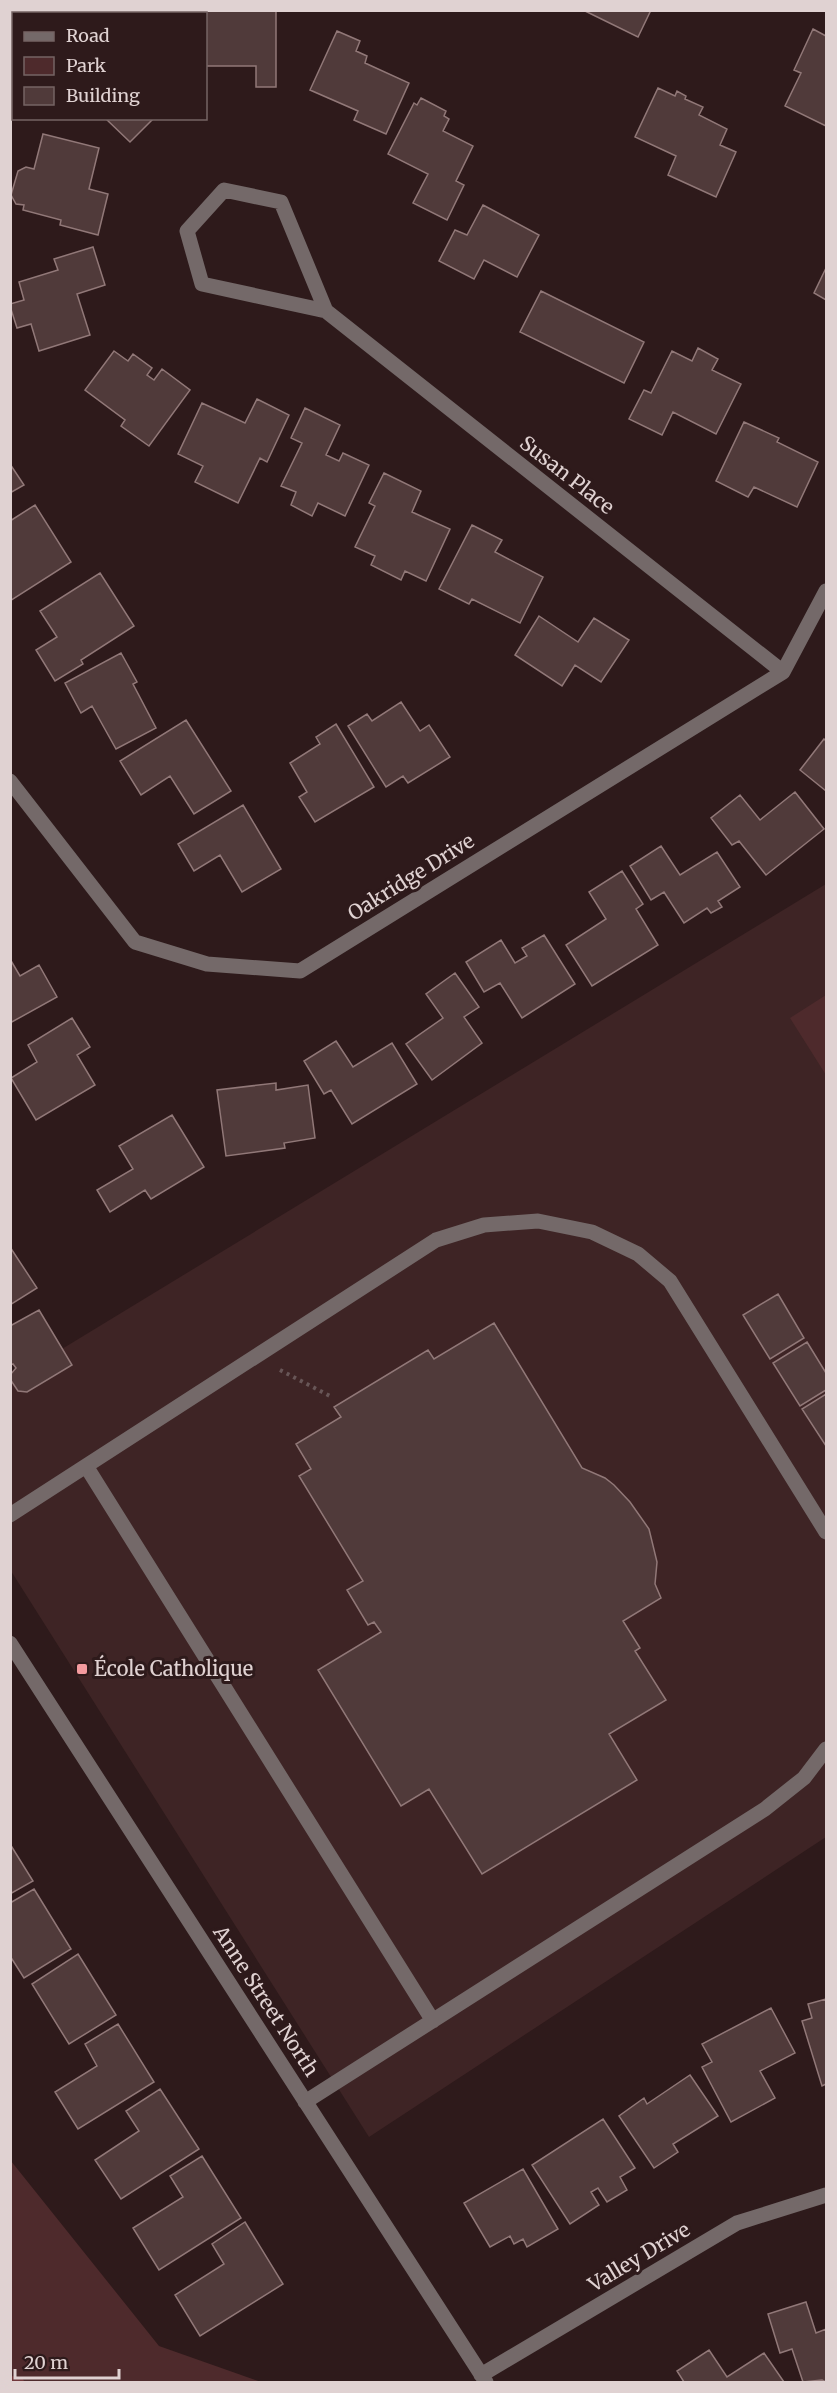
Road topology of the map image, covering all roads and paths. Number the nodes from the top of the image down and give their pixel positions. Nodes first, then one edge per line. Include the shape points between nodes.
1 (326, 311) junction
2 (826, 591) edge
3 (783, 672) junction
4 (10, 780) edge
5 (255, 1358) junction
6 (330, 1396) dead end
7 (86, 1466) junction
8 (10, 1515) edge
9 (826, 1532) edge
10 (10, 1643) edge
11 (826, 1749) edge
12 (433, 2021) junction
13 (305, 2102) junction
14 (826, 2195) edge
15 (483, 2379) edge

1 - 1 street, Susan Place via 281,202 224,190 187,231 202,284
1 - 3 street, Susan Place
2 - 3 street
3 - 4 street, Oakridge Drive via 300,970 207,964 135,942
5 - 6 path
5 - 7 street
5 - 9 street via 436,1240 484,1225 538,1221 592,1232 638,1254 670,1281
7 - 8 street
7 - 12 street
10 - 13 street, Anne Street North
11 - 12 street via 804,1778 765,1809
12 - 13 street
13 - 15 street, Anne Street North
14 - 15 street, Valley Drive via 737,2223

